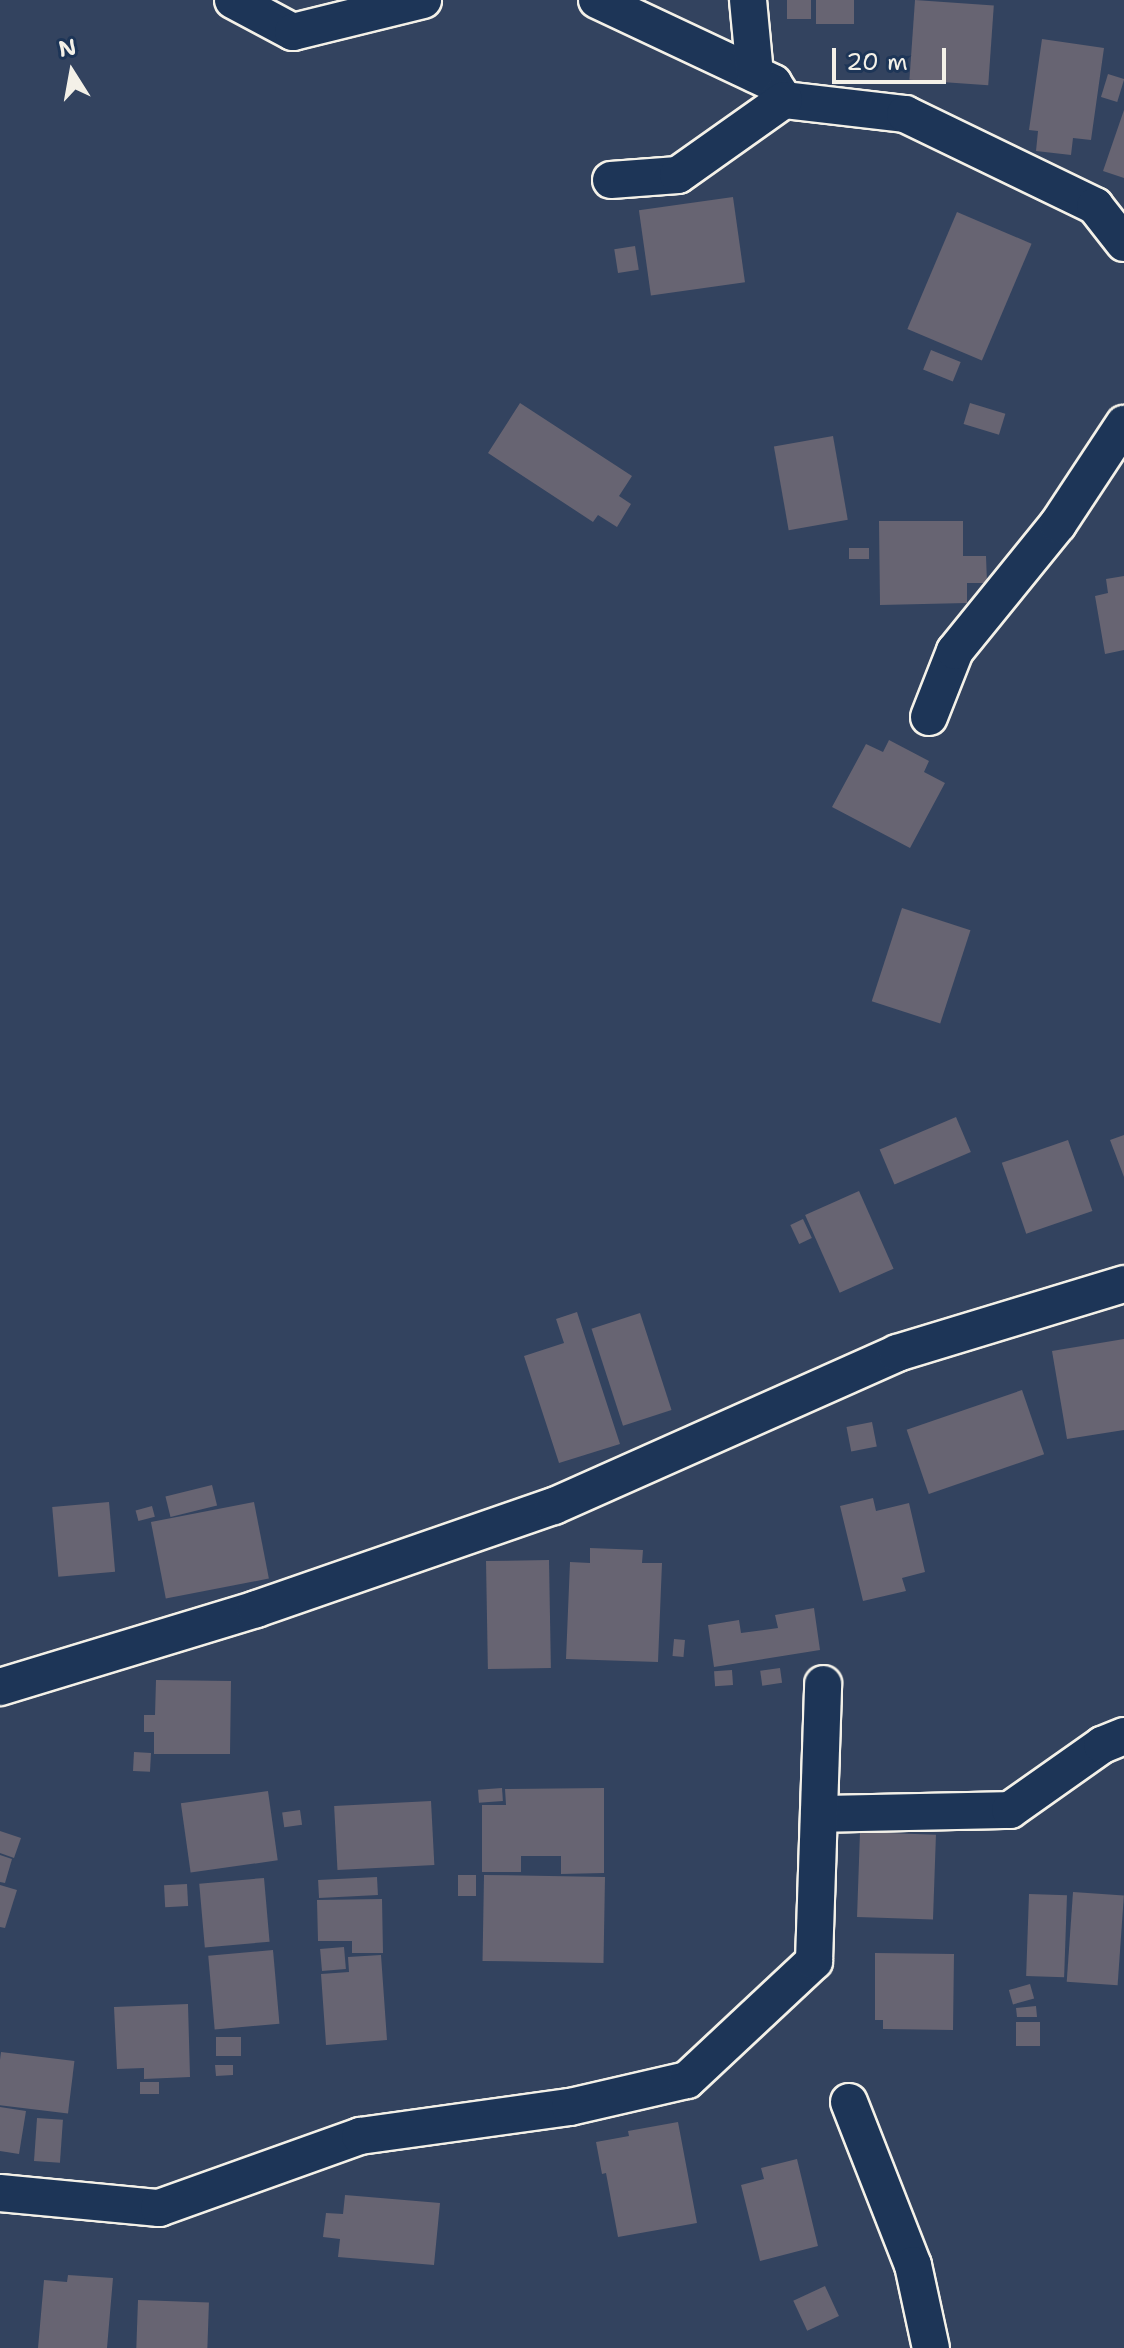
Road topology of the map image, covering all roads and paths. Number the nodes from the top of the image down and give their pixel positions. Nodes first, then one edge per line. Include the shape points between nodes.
1 (233, 0) edge
2 (423, 0) edge
3 (597, 0) edge
4 (748, 0) edge
5 (755, 74) junction
6 (784, 100) junction
7 (611, 180) dead end
8 (1124, 243) edge
9 (1124, 424) edge
10 (929, 717) dead end
11 (1124, 1284) edge
12 (823, 1684) dead end
13 (0, 1687) edge
14 (1124, 1736) edge
15 (819, 1814) junction
16 (849, 2102) dead end
17 (0, 2193) edge
18 (931, 2348) edge

1 - 2 street via 293,32
3 - 5 street
4 - 5 street
5 - 6 street via 773,83
6 - 7 street via 678,175
6 - 8 street via 905,114 1095,206
9 - 10 street via 1058,524 955,651
11 - 13 street via 897,1353 554,1506 256,1609
12 - 15 street
14 - 15 street via 1102,1745 1010,1810
15 - 17 street via 814,1961 687,2080 570,2107 360,2136 159,2208
16 - 18 street via 913,2265

